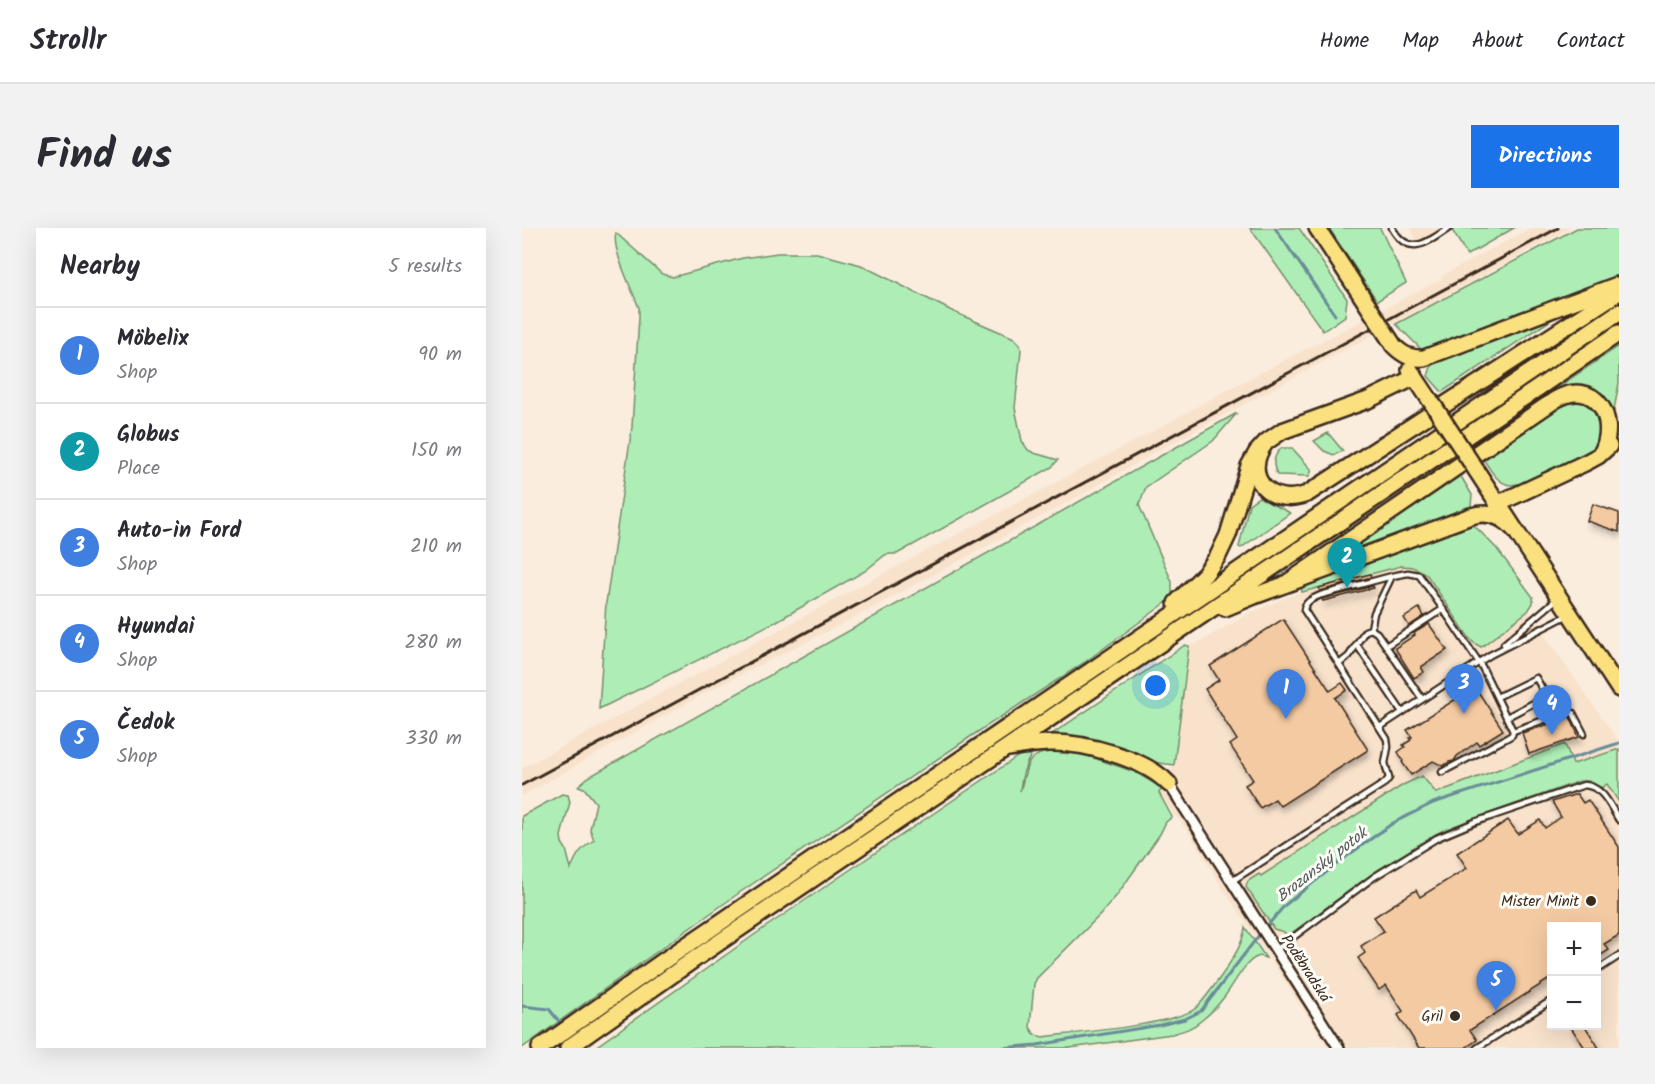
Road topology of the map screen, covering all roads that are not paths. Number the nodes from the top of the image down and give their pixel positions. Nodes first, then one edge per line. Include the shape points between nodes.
1 (1317, 228) edge
2 (1392, 228) edge
3 (1449, 228) edge
4 (1619, 285) edge
5 (1619, 292) edge
6 (1619, 312) edge
7 (1619, 333) edge
8 (1394, 346) junction
9 (1415, 377) junction
10 (1619, 428) edge
11 (1266, 442) junction
12 (1602, 452) junction
13 (1523, 492) junction
14 (1497, 504) junction
15 (1515, 530) junction
16 (1392, 576) junction
17 (1284, 585) junction
18 (1559, 597) junction
19 (1443, 609) junction
20 (1570, 614) junction
21 (1191, 623) junction
22 (1371, 629) junction
23 (1147, 631) junction
24 (1357, 645) junction
25 (1386, 646) junction
26 (1490, 655) junction
27 (1479, 662) junction
28 (1339, 664) junction
29 (1619, 688) edge
30 (1546, 696) junction
31 (1497, 698) junction
32 (1422, 699) junction
33 (1402, 712) junction
34 (1556, 716) junction
35 (1507, 717) junction
36 (1380, 727) junction
37 (1513, 731) junction
38 (1584, 734) dead end
39 (1003, 749) junction
40 (1442, 772) dead end
41 (1169, 784) joint
42 (1619, 820) edge
43 (1232, 881) junction
44 (1276, 950) junction
45 (1619, 956) edge
46 (1601, 968) edge
47 (1547, 1003) edge
48 (543, 1046) edge
49 (568, 1048) edge
50 (1339, 1048) edge
51 (1477, 1048) edge

1 - 8 main road, bridge
2 - 3 lane via 1407,243 1420,245
4 - 8 main road via 1424,358 1407,356
5 - 11 main road via 1307,494 1280,496 1260,482 1256,460
6 - 23 main road
7 - 21 main road
8 - 9 main road
9 - 11 main road via 1368,400 1282,431
9 - 14 main road, bridge
10 - 12 main road
11 - 23 main road via 1249,465 1218,556
12 - 13 main road
12 - 17 main road via 1612,433 1607,409 1588,393 1566,394
13 - 14 main road
13 - 15 main road via 1513,510
14 - 15 main road
15 - 17 main road via 1498,517 1475,514
15 - 18 main road
16 - 19 lane via 1419,575
16 - 22 lane via 1374,613
16 - 28 lane via 1321,595 1305,605
17 - 21 main road
18 - 20 main road
18 - 26 lane
19 - 25 lane
19 - 27 lane
20 - 26 lane
20 - 29 main road
21 - 39 main road
22 - 24 lane via 1365,631
22 - 25 lane
23 - 48 main road
24 - 28 lane
24 - 33 lane
25 - 32 lane
26 - 27 lane
27 - 31 lane
27 - 32 lane
28 - 36 lane
30 - 31 lane via 1534,678
30 - 34 lane
30 - 35 lane
31 - 35 lane
32 - 33 lane
33 - 36 lane
34 - 37 lane
34 - 38 lane via 1571,711
35 - 37 lane
36 - 43 lane via 1388,742 1388,781
37 - 40 lane via 1507,738
39 - 41 main road via 1050,743 1086,746 1144,766
39 - 49 main road
41 - 43 street, Poděbradská
42 - 44 lane via 1601,792 1584,785 1466,825 1374,877
43 - 44 street, Poděbradská
44 - 50 street, Poděbradská
45 - 46 lane
47 - 51 lane

